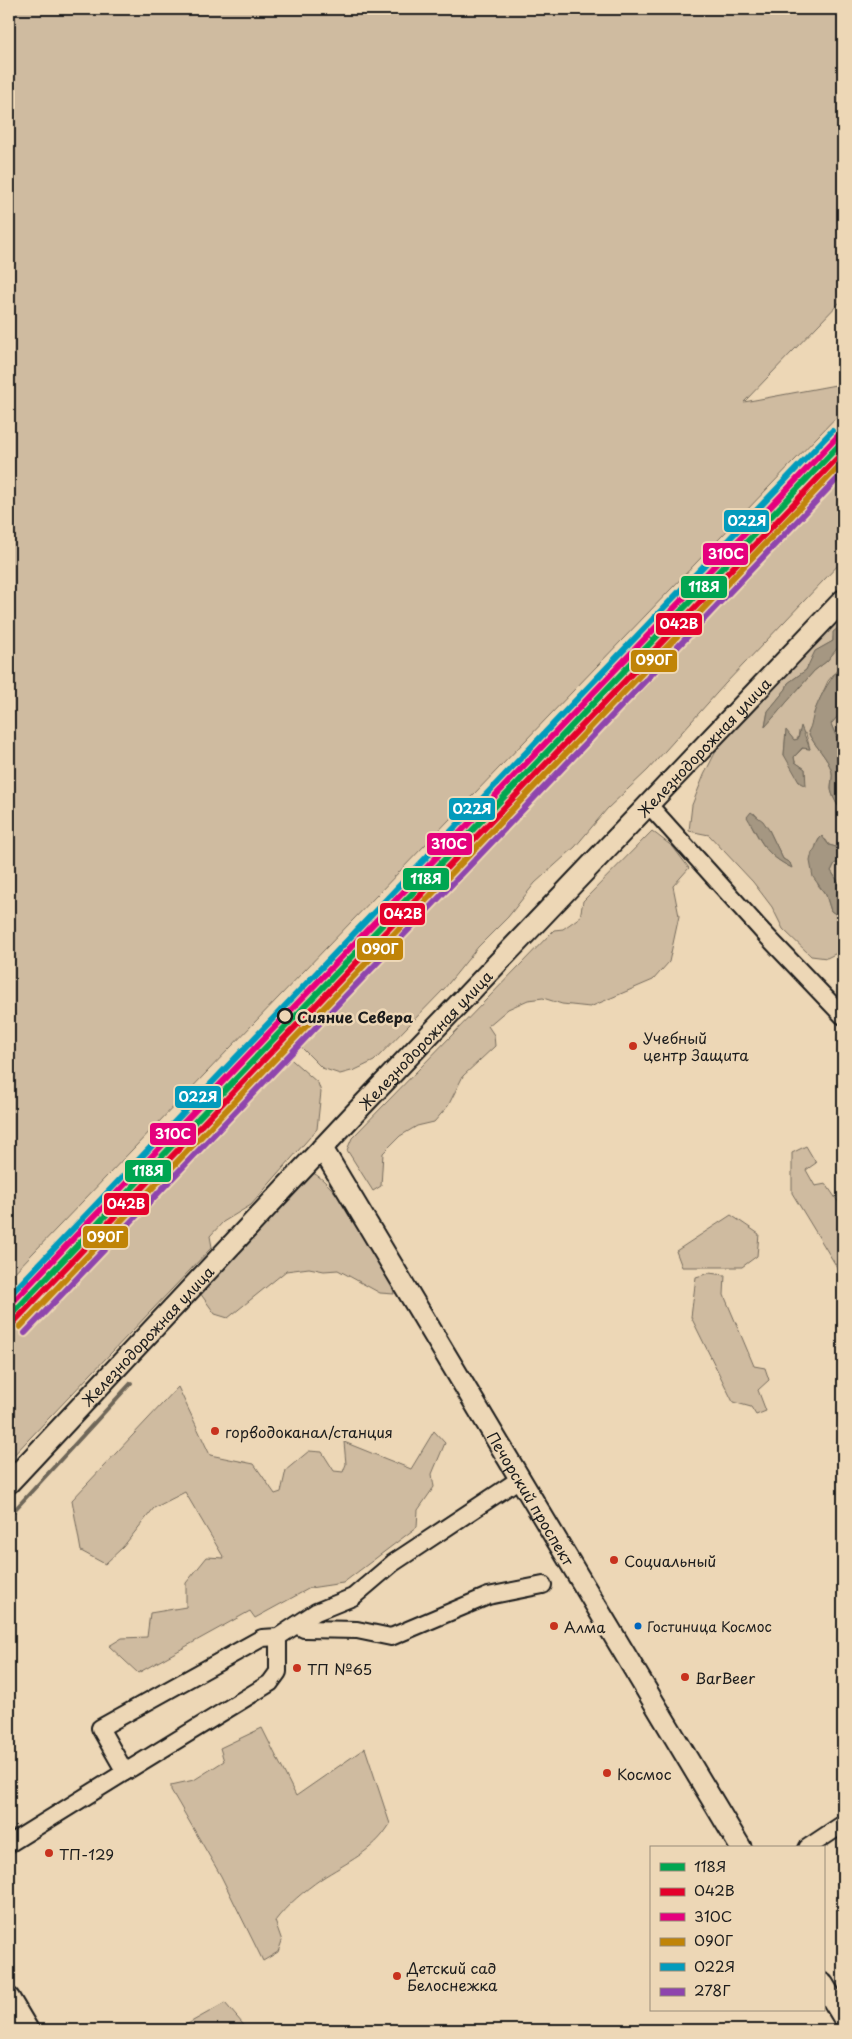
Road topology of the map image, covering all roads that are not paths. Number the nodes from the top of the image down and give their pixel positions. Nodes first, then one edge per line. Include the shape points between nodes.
1 (843, 600) edge
2 (648, 804) junction
3 (843, 1016) edge
4 (322, 1148) junction
5 (521, 1478) junction
6 (9, 1483) edge
7 (543, 1585) dead end
8 (297, 1625) junction
9 (278, 1637) junction
10 (125, 1772) junction
11 (843, 1824) edge
12 (9, 1844) edge
13 (740, 1846) edge
14 (810, 1846) edge
15 (824, 1986) edge
16 (9, 1998) edge
17 (843, 2017) edge
18 (28, 2030) edge

1 - 2 main road, Железнодорожная улица
2 - 3 street
2 - 4 main road, Железнодорожная улица
4 - 5 main road, Печорский проспект
4 - 6 main road, Железнодорожная улица
5 - 8 street via 393,1563 353,1597 316,1612
5 - 13 main road, Печорский проспект
7 - 8 street via 488,1596 391,1637 357,1630 304,1629
8 - 9 street
9 - 10 street via 278,1672 270,1684
9 - 10 street via 262,1638 100,1728
10 - 12 street
11 - 14 street
15 - 17 main road
16 - 18 main road

